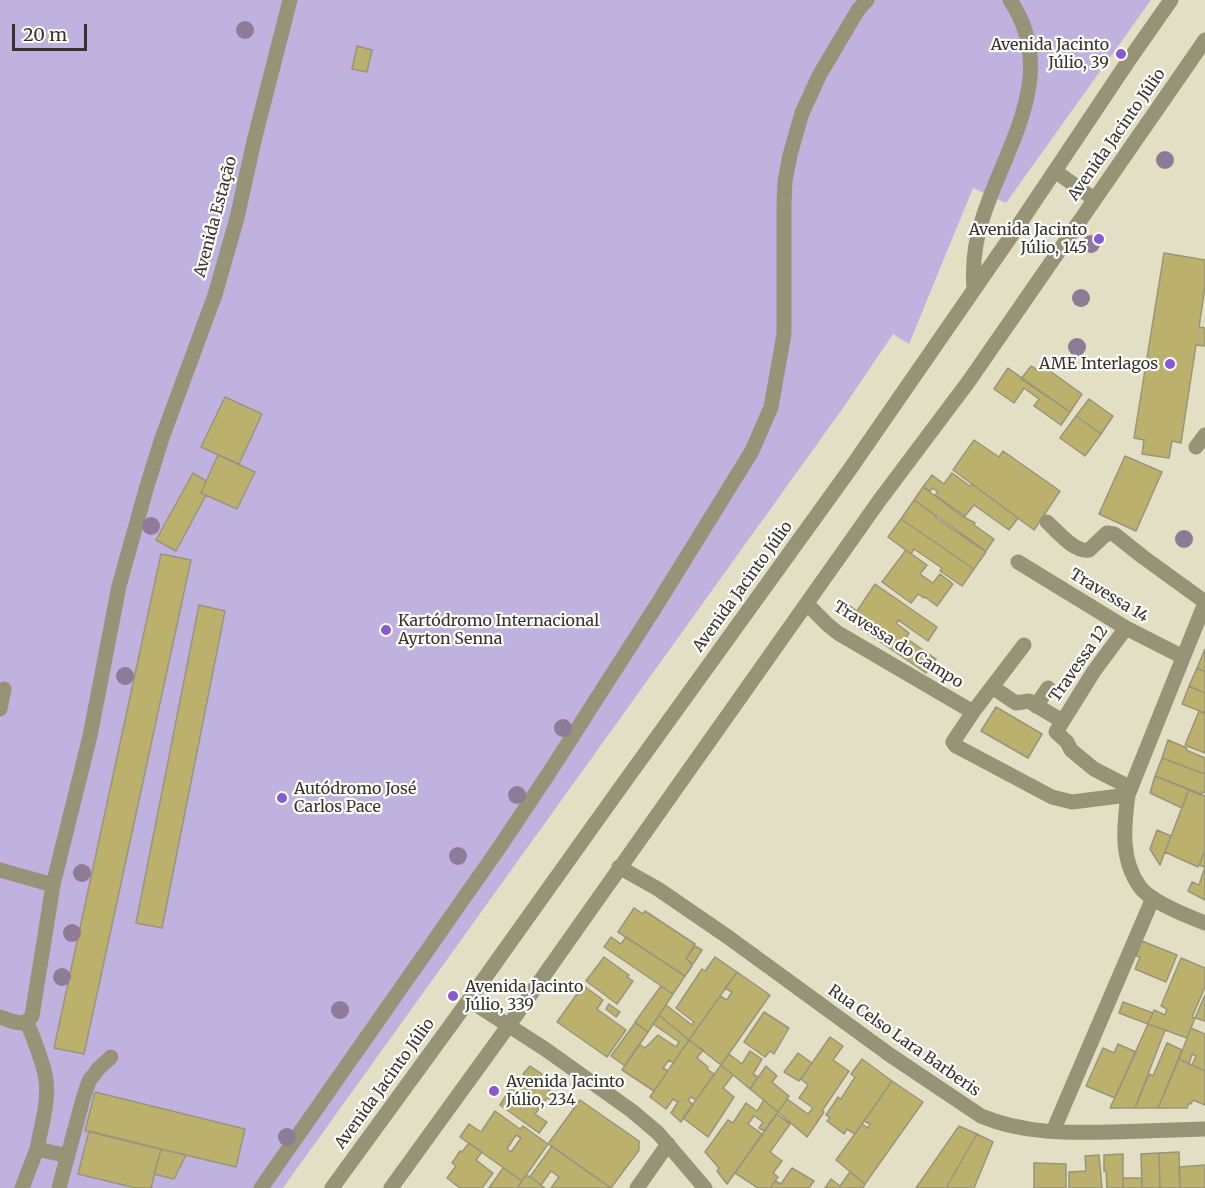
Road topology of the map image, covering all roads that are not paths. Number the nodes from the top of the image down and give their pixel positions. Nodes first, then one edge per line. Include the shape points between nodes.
1 (290, 0) edge
2 (867, 0) edge
3 (1010, 0) edge
4 (1171, 0) edge
5 (1205, 40) edge
6 (1055, 171) junction
7 (1094, 199) junction
8 (974, 289) junction
9 (1047, 522) dead end
10 (1018, 562) dead end
11 (1205, 602) edge
12 (807, 604) junction
13 (1126, 628) junction
14 (1024, 645) dead end
15 (1183, 657) junction
16 (992, 687) junction
17 (1048, 688) dead end
18 (4, 689) dead end
19 (1036, 706) junction
20 (0, 709) edge
21 (973, 712) junction
22 (1062, 721) junction
23 (1129, 792) junction
24 (619, 867) junction
25 (0, 870) edge
26 (53, 885) junction
27 (1153, 898) junction
28 (1205, 923) edge
29 (469, 1000) junction
30 (0, 1017) edge
31 (27, 1023) junction
32 (509, 1025) junction
33 (111, 1057) dead end
34 (1205, 1129) edge
35 (1053, 1131) junction
36 (668, 1144) junction
37 (37, 1149) junction
38 (68, 1156) junction
39 (22, 1188) edge
40 (59, 1188) edge
41 (261, 1188) edge
42 (332, 1188) edge
43 (391, 1188) edge
44 (637, 1188) edge
45 (705, 1188) edge

1 - 26 street, Avenida Estação via 234,229 162,438 119,586 90,736
2 - 41 street via 820,74 802,113 790,156 784,203 784,334 771,407 752,451 543,782
3 - 8 street via 1028,38 1030,81 1013,142 982,218 974,250
4 - 6 street, Avenida Jacinto Júlio
5 - 7 street, Avenida Jacinto Júlio
6 - 7 street
6 - 8 street, Avenida Jacinto Júlio
7 - 12 street, Avenida Jacinto Júlio via 969,381
8 - 29 street, Avenida Jacinto Júlio via 848,472
9 - 11 street via 1081,551 1089,550 1107,533 1114,534
10 - 13 street, Travessa 14
11 - 15 street
12 - 21 street, Travessa do Campo via 838,633
12 - 24 street, Avenida Jacinto Júlio
13 - 15 street, Travessa 14
13 - 22 street, Travessa 12
14 - 16 street
15 - 23 street
16 - 19 street via 1016,703 1029,701
16 - 21 street
17 - 19 street
18 - 20 street
19 - 22 street
21 - 23 street via 954,740 956,746 1052,797 1072,802
22 - 23 street via 1056,732 1071,750
23 - 27 street via 1124,824 1126,851 1140,888
24 - 32 street, Avenida Jacinto Júlio
24 - 35 street, Rua Celso Lara Barberis via 728,937 981,1116 1019,1128
25 - 26 street
26 - 31 street, Avenida Estação via 32,1016
27 - 28 street
27 - 35 street
29 - 32 street
29 - 42 street, Avenida Jacinto Júlio
30 - 31 street
31 - 37 street via 46,1082
32 - 36 street via 632,1110
32 - 43 street, Avenida Jacinto Júlio
33 - 38 street via 90,1081 82,1099
34 - 35 street, Rua Celso Lara Barberis
36 - 44 street
36 - 45 street
37 - 38 street
37 - 39 street
38 - 40 street

